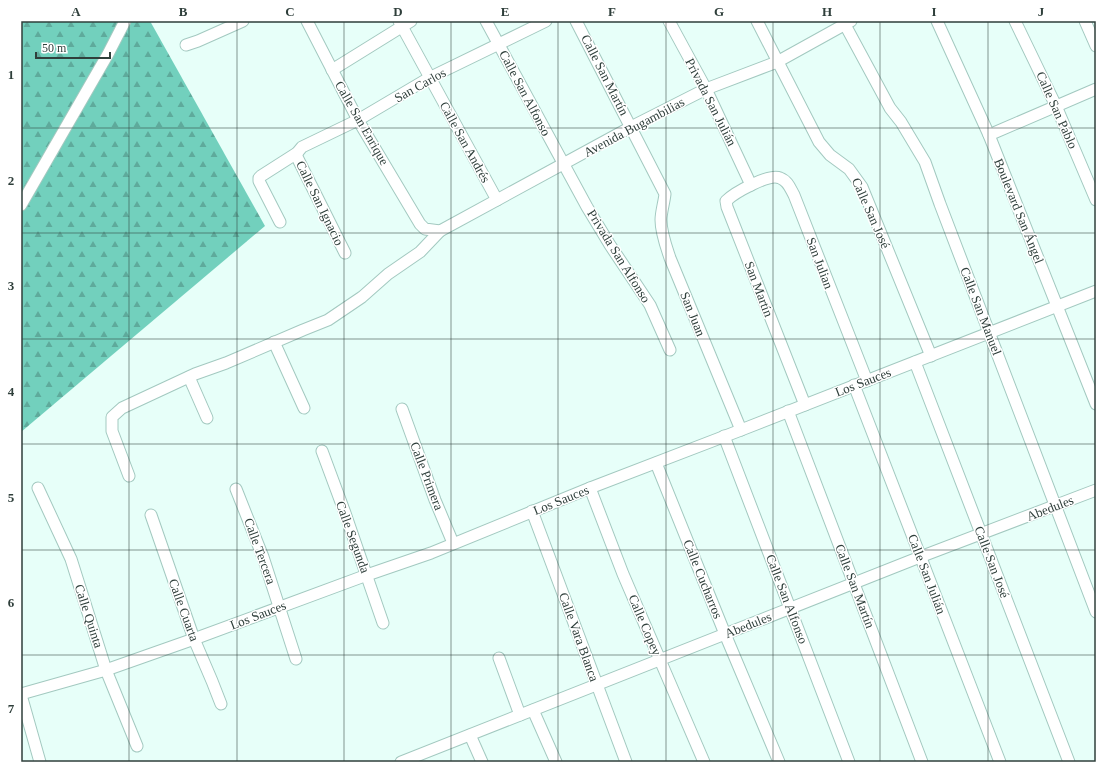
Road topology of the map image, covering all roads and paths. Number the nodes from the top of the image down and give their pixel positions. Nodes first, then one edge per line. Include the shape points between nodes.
1 (125, 21) edge
2 (243, 21) edge
3 (307, 21) edge
4 (486, 21) edge
5 (546, 21) edge
6 (576, 21) edge
7 (669, 21) edge
8 (757, 21) edge
9 (937, 21) edge
10 (1015, 21) edge
11 (1085, 21) edge
12 (846, 22) edge
13 (404, 23) edge
14 (499, 44) junction
15 (186, 45) dead end
16 (1096, 46) edge
17 (777, 62) junction
18 (332, 70) junction
19 (429, 78) junction
20 (706, 89) junction
21 (1096, 89) edge
22 (1056, 106) junction
23 (358, 120) junction
24 (631, 127) junction
25 (989, 135) junction
26 (298, 153) junction
27 (564, 164) junction
28 (751, 185) junction
29 (665, 194) joint
30 (496, 200) junction
31 (1096, 200) edge
32 (21, 206) edge
33 (280, 222) dead end
34 (440, 231) junction
35 (345, 253) dead end
36 (1096, 291) edge
37 (1057, 306) junction
38 (989, 333) junction
39 (274, 342) junction
40 (670, 350) dead end
41 (931, 356) junction
42 (915, 362) junction
43 (189, 377) junction
44 (867, 380) junction
45 (854, 386) junction
46 (1096, 404) edge
47 (805, 405) junction
48 (304, 408) dead end
49 (402, 409) dead end
50 (788, 411) junction
51 (207, 418) dead end
52 (741, 430) junction
53 (724, 436) junction
54 (322, 451) dead end
55 (656, 463) junction
56 (129, 476) dead end
57 (38, 488) dead end
58 (590, 488) junction
59 (236, 489) dead end
60 (1096, 490) edge
61 (1055, 506) junction
62 (532, 511) junction
63 (152, 515) dead end
64 (982, 534) junction
65 (453, 543) junction
66 (920, 557) junction
67 (367, 575) junction
68 (854, 583) junction
69 (280, 607) junction
70 (790, 608) junction
71 (1096, 612) edge
72 (383, 623) dead end
73 (725, 634) junction
74 (194, 639) junction
75 (499, 658) dead end
76 (296, 659) dead end
77 (660, 660) junction
78 (106, 670) junction
79 (596, 685) junction
80 (21, 695) edge
81 (220, 704) dead end
82 (533, 710) junction
83 (520, 715) junction
84 (470, 734) junction
85 (137, 746) dead end
86 (40, 762) edge
87 (401, 762) edge
88 (482, 762) edge
89 (556, 762) edge
90 (626, 762) edge
91 (704, 762) edge
92 (779, 762) edge
93 (850, 762) edge
94 (922, 762) edge
95 (1000, 762) edge
96 (1069, 762) edge

1 - 32 street
2 - 15 street
3 - 18 street, Calle San Enrique
4 - 14 street, Calle San Alfonso
5 - 14 street, San Carlos
6 - 24 street, Calle San Martín
7 - 20 street, Privada San Julián
8 - 17 street, Calle San José
9 - 25 street, Boulevard San Ángel
10 - 22 street, Calle San Pablo
11 - 16 street
12 - 17 street, Avenida Bugambilias
12 - 38 street, Calle San Manuel via 890,108 925,162
13 - 18 street
13 - 19 street, Calle San Andrés
14 - 19 street, San Carlos
14 - 27 street, Calle San Alfonso
17 - 20 street, Avenida Bugambilias
17 - 41 street, Calle San José via 819,142 850,169 862,187
18 - 23 street, Calle San Enrique
19 - 23 street, San Carlos
19 - 30 street, Calle San Andrés
20 - 24 street, Avenida Bugambilias
20 - 28 street, Privada San Julián
21 - 22 street
22 - 25 street
22 - 31 street, Calle San Pablo
23 - 26 street, San Carlos via 302,147
23 - 34 street, Calle San Enrique via 420,224 425,229
24 - 27 street, Avenida Bugambilias
24 - 29 street, Calle San Martín
25 - 37 street, Boulevard San Ángel
26 - 33 street, San Carlos via 259,178
26 - 35 street, Calle San Ignacio via 297,157
27 - 30 street, Avenida Bugambilias
27 - 40 street, Privada San Alfonso via 610,245 650,305
28 - 44 street, San Julian via 772,177 779,177 787,182
28 - 47 street, San Martín via 730,197 726,201 727,207
29 - 52 street, San Juan via 661,219 663,237
30 - 34 street, Avenida Bugambilias
34 - 39 street, Avenida Bugambilias via 420,252 339,314
36 - 37 street, Los Sauces
37 - 38 street, Los Sauces
37 - 46 street, Boulevard San Ángel
38 - 41 street, Los Sauces
38 - 61 street, Calle San Manuel
39 - 43 street, Avenida Bugambilias
39 - 48 street
41 - 42 street, Los Sauces
42 - 44 street, Los Sauces
42 - 64 street, Calle San José
43 - 51 street
43 - 56 street, Avenida Bugambilias via 122,408 112,417 112,431
44 - 45 street, Los Sauces
45 - 47 street, Los Sauces
45 - 66 street, Calle San Julián
47 - 50 street, Los Sauces
49 - 65 street, Calle Primera
50 - 52 street, Los Sauces
50 - 68 street, Calle San Martín
52 - 53 street, Los Sauces
53 - 55 street, Los Sauces
53 - 70 street, Calle San Alfonso
54 - 67 street, Calle Segunda
55 - 58 street, Los Sauces
55 - 73 street, Calle Cucharros
57 - 78 street, Calle Quinta via 70,559
58 - 62 street, Los Sauces
58 - 77 street, Calle Copey
59 - 69 street, Calle Tercera
60 - 61 street, Abedules
61 - 64 street, Abedules
61 - 71 street, Calle San Manuel
62 - 65 street, Los Sauces
62 - 79 street, Calle Vara Blanca
63 - 74 street, Calle Cuarta
64 - 66 street, Abedules
64 - 96 street, Calle San José
65 - 67 street, Los Sauces
66 - 68 street, Abedules
66 - 95 street, Calle San Julián
67 - 69 street, Los Sauces
67 - 72 street, Calle Segunda
68 - 70 street, Abedules
68 - 94 street, Calle San Martín
69 - 74 street, Los Sauces
69 - 76 street, Calle Tercera
70 - 73 street, Abedules
70 - 93 street, Calle San Alfonso
73 - 77 street, Abedules
73 - 92 street, Calle Cucharros
74 - 78 street, Los Sauces
74 - 81 street, Calle Cuarta
75 - 83 street
77 - 79 street, Abedules
77 - 91 street, Calle Copey
78 - 80 street, Los Sauces
78 - 85 street, Calle Quinta
79 - 82 street, Abedules
79 - 90 street, Calle Vara Blanca
80 - 86 street
82 - 83 street, Abedules
82 - 89 street
83 - 84 street, Abedules
84 - 87 street, Abedules
84 - 88 street

